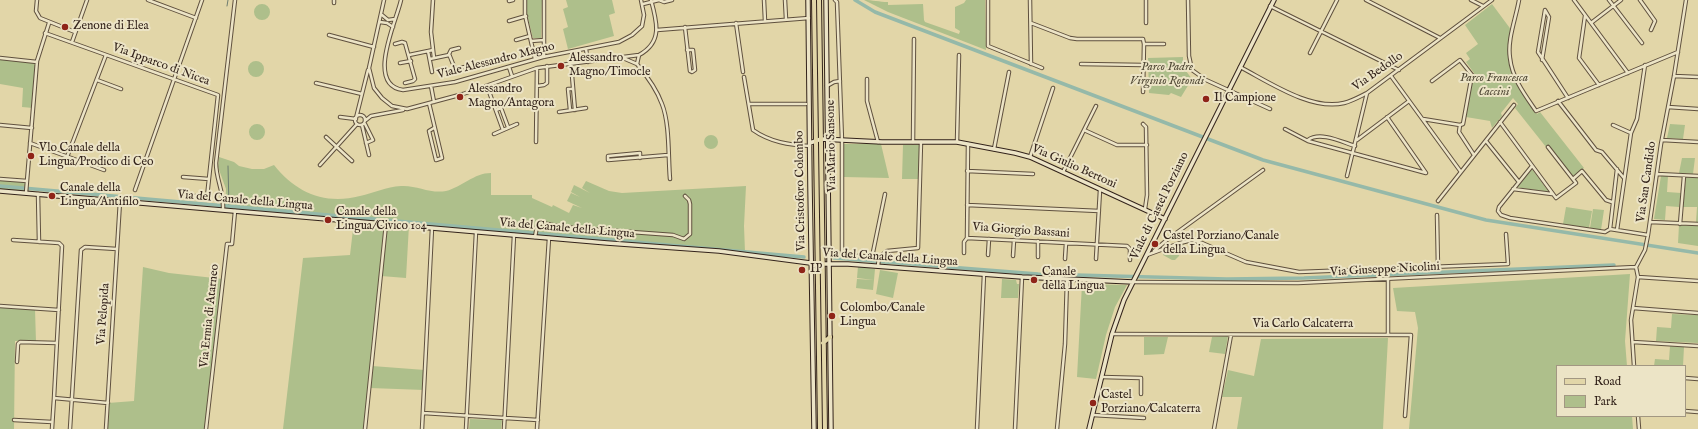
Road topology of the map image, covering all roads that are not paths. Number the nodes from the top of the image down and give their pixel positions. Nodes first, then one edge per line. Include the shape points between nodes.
1 (37, 0) edge
2 (87, 0) edge
3 (148, 0) edge
4 (202, 0) edge
5 (235, 0) edge
6 (384, 0) edge
7 (401, 0) edge
8 (433, 0) edge
9 (513, 0) edge
10 (525, 0) edge
11 (544, 0) edge
12 (642, 0) edge
13 (659, 0) edge
14 (672, 0) edge
15 (764, 0) edge
16 (785, 0) edge
17 (808, 0) edge
18 (814, 0) edge
19 (819, 0) edge
20 (826, 0) edge
21 (835, 0) edge
22 (988, 0) edge
23 (1030, 0) edge
24 (1146, 0) edge
25 (1188, 0) edge
26 (1274, 0) edge
27 (1337, 0) edge
28 (1366, 0) edge
29 (1471, 0) edge
30 (1492, 0) edge
31 (1519, 0) edge
32 (1574, 0) edge
33 (1609, 0) edge
34 (1621, 0) edge
35 (1640, 0) edge
36 (1686, 0) edge
37 (509, 1) dead end
38 (651, 1) edge
39 (643, 4) junction
40 (1270, 6) junction
41 (1483, 6) junction
42 (1614, 6) junction
43 (381, 15) junction
44 (526, 16) junction
45 (1585, 16) junction
46 (196, 18) junction
47 (809, 18) junction
48 (786, 19) junction
49 (396, 20) junction
50 (509, 21) dead end
51 (765, 21) junction
52 (380, 22) junction
53 (49, 23) junction
54 (736, 23) junction
55 (1031, 23) junction
56 (1146, 23) dead end
57 (1591, 23) junction
58 (393, 27) junction
59 (685, 27) junction
60 (657, 30) junction
61 (1651, 30) dead end
62 (1321, 31) junction
63 (46, 32) junction
64 (75, 32) junction
65 (328, 36) dead end
66 (530, 36) junction
67 (1440, 38) junction
68 (914, 39) dead end
69 (516, 40) dead end
70 (544, 40) junction
71 (531, 41) junction
72 (72, 42) junction
73 (1642, 43) dead end
74 (395, 44) dead end
75 (1144, 44) junction
76 (1164, 44) dead end
77 (374, 47) junction
78 (459, 48) dead end
79 (586, 49) junction
80 (433, 50) junction
81 (687, 50) junction
82 (428, 51) junction
83 (1678, 52) junction
84 (1310, 53) dead end
85 (106, 55) junction
86 (409, 55) junction
87 (449, 55) junction
88 (639, 55) junction
89 (959, 55) dead end
90 (544, 57) junction
91 (0, 58) edge
92 (434, 58) junction
93 (621, 58) junction
94 (430, 59) junction
95 (536, 59) junction
96 (1542, 60) junction
97 (411, 61) junction
98 (37, 62) junction
99 (588, 62) junction
100 (400, 64) dead end
101 (571, 64) junction
102 (637, 64) junction
103 (1031, 64) junction
104 (1081, 64) dead end
105 (1143, 65) junction
106 (1645, 65) junction
107 (547, 66) junction
108 (465, 67) dead end
109 (509, 67) junction
110 (1240, 67) junction
111 (369, 68) junction
112 (537, 68) junction
113 (1042, 68) dead end
114 (1399, 70) junction
115 (432, 72) dead end
116 (743, 72) dead end
117 (1009, 72) dead end
118 (1628, 73) junction
119 (512, 76) junction
120 (1391, 76) junction
121 (1674, 76) junction
122 (744, 77) dead end
123 (1698, 77) edge
124 (867, 79) dead end
125 (97, 80) junction
126 (174, 80) junction
127 (840, 81) junction
128 (1432, 81) dead end
129 (316, 83) dead end
130 (405, 83) dead end
131 (1599, 85) junction
132 (431, 86) junction
133 (487, 86) junction
134 (537, 86) junction
135 (827, 86) junction
136 (1053, 88) dead end
137 (121, 89) dead end
138 (573, 89) junction
139 (1228, 90) junction
140 (1143, 92) dead end
141 (1367, 93) junction
142 (362, 94) junction
143 (218, 95) junction
144 (223, 96) junction
145 (1568, 98) junction
146 (1409, 101) junction
147 (1558, 101) junction
148 (434, 102) junction
149 (429, 103) junction
150 (749, 104) junction
151 (806, 104) dead end
152 (1514, 104) dead end
153 (1096, 106) dead end
154 (1668, 107) junction
155 (586, 108) dead end
156 (406, 109) junction
157 (1270, 109) dead end
158 (1698, 109) edge
159 (496, 110) junction
160 (570, 110) junction
161 (575, 110) junction
162 (559, 112) dead end
163 (340, 117) dead end
164 (1387, 117) junction
165 (356, 118) junction
166 (1422, 118) junction
167 (366, 120) junction
168 (1500, 122) junction
169 (357, 124) junction
170 (363, 124) junction
171 (517, 124) dead end
172 (1143, 124) dead end
173 (0, 125) edge
174 (1460, 125) junction
175 (1613, 125) dead end
176 (508, 127) junction
177 (32, 128) junction
178 (434, 128) junction
179 (1284, 129) dead end
180 (503, 130) junction
181 (1084, 130) junction
182 (1631, 133) junction
183 (494, 134) dead end
184 (326, 137) dead end
185 (821, 139) junction
186 (816, 140) junction
187 (1357, 140) junction
188 (1662, 140) junction
189 (827, 141) junction
190 (842, 141) junction
191 (1308, 141) junction
192 (1486, 141) junction
193 (536, 142) dead end
194 (878, 142) junction
195 (914, 142) junction
196 (921, 142) junction
197 (956, 142) junction
198 (1698, 142) edge
199 (30, 143) junction
200 (366, 143) junction
201 (810, 144) junction
202 (968, 144) junction
203 (1147, 145) junction
204 (1355, 146) junction
205 (336, 147) junction
206 (1548, 147) dead end
207 (994, 149) junction
208 (1353, 154) junction
209 (668, 155) junction
210 (1474, 155) junction
211 (369, 156) dead end
212 (68, 157) junction
213 (1030, 157) junction
214 (640, 158) junction
215 (352, 161) dead end
216 (320, 165) dead end
217 (1532, 166) junction
218 (1617, 169) junction
219 (104, 170) dead end
220 (1263, 170) dead end
221 (968, 172) junction
222 (1063, 172) junction
223 (1461, 172) junction
224 (1033, 174) dead end
225 (1657, 174) junction
226 (1347, 176) dead end
227 (1684, 176) junction
228 (1698, 176) edge
229 (183, 178) dead end
230 (1625, 178) junction
231 (0, 179) edge
232 (209, 179) junction
233 (670, 179) dead end
234 (1573, 179) junction
235 (816, 180) junction
236 (1518, 182) junction
237 (27, 183) junction
238 (810, 187) junction
239 (1513, 189) junction
240 (135, 190) dead end
241 (1100, 190) junction
242 (0, 191) edge
243 (26, 192) junction
244 (38, 194) junction
245 (884, 194) dead end
246 (1552, 194) junction
247 (182, 195) dead end
248 (685, 196) dead end
249 (1438, 200) dead end
250 (120, 201) junction
251 (1612, 202) junction
252 (967, 205) junction
253 (223, 208) junction
254 (1145, 209) junction
255 (235, 210) junction
256 (1099, 210) junction
257 (1437, 215) dead end
258 (1165, 219) junction
259 (1650, 222) junction
260 (386, 224) junction
261 (1680, 224) junction
262 (1698, 224) edge
263 (432, 227) junction
264 (1610, 229) junction
265 (1616, 230) junction
266 (476, 231) junction
267 (1506, 234) dead end
268 (514, 235) junction
269 (536, 235) junction
270 (1648, 235) junction
271 (549, 238) junction
272 (967, 238) junction
273 (989, 239) junction
274 (13, 240) dead end
275 (1014, 240) junction
276 (1038, 241) junction
277 (39, 242) junction
278 (1066, 243) junction
279 (1097, 244) junction
280 (117, 249) junction
281 (1154, 252) junction
282 (964, 253) dead end
283 (988, 255) dead end
284 (1147, 255) junction
285 (1013, 256) dead end
286 (872, 257) junction
287 (1038, 257) dead end
288 (879, 258) junction
289 (1065, 259) dead end
290 (1096, 259) dead end
291 (1130, 260) dead end
292 (812, 262) junction
293 (818, 264) junction
294 (823, 264) junction
295 (828, 264) junction
296 (878, 266) junction
297 (1636, 267) junction
298 (1438, 268) junction
299 (984, 274) junction
300 (1022, 277) junction
301 (1638, 277) junction
302 (1067, 279) junction
303 (1388, 279) junction
304 (1698, 280) edge
305 (1134, 281) junction
306 (0, 306) edge
307 (1633, 308) junction
308 (59, 310) junction
309 (1698, 313) edge
310 (1112, 334) junction
311 (1231, 334) junction
312 (1388, 334) junction
313 (830, 337) junction
314 (1633, 342) junction
315 (57, 343) junction
316 (824, 343) junction
317 (1698, 346) edge
318 (17, 362) dead end
319 (1634, 365) edge
320 (1102, 377) junction
321 (1686, 378) edge
322 (1698, 379) edge
323 (1141, 394) dead end
324 (54, 398) junction
325 (72, 400) junction
326 (108, 403) junction
327 (1686, 411) edge
328 (1698, 412) edge
329 (423, 413) junction
330 (1092, 415) junction
331 (467, 416) junction
332 (1405, 416) dead end
333 (1638, 417) edge
334 (504, 418) junction
335 (1144, 418) dead end
336 (14, 420) dead end
337 (538, 420) junction
338 (52, 422) junction
339 (52, 429) edge
340 (70, 429) edge
341 (106, 429) edge
342 (206, 429) edge
343 (365, 429) edge
344 (422, 429) edge
345 (466, 429) edge
346 (504, 429) edge
347 (537, 429) edge
348 (814, 429) edge
349 (820, 429) edge
350 (825, 429) edge
351 (831, 429) edge
352 (977, 429) edge
353 (1015, 429) edge
354 (1057, 429) edge
355 (1089, 429) edge
356 (1214, 429) edge
357 (1639, 429) edge

1 - 53 street via 37,15
2 - 64 street
3 - 46 street
4 - 46 street
5 - 144 street
6 - 43 street
7 - 49 street, Viale Alessandro Magno
8 - 80 street
9 - 37 street
10 - 44 street
11 - 70 street
12 - 39 street, Viale Alessandro Magno
13 - 14 street
13 - 38 street
15 - 51 street
16 - 48 street
17 - 47 street, Via Cristoforo Colombo
18 - 186 main road, Via Cristoforo Colombo
19 - 185 main road, Via Cristoforo Colombo
20 - 135 street
21 - 127 street, Via Mario Sansone
22 - 103 street via 988,46
23 - 55 street
24 - 56 street
25 - 139 street via 1190,68 1202,78
26 - 40 street, Viale di Castel Porziano
27 - 62 street
28 - 67 street
29 - 41 street
30 - 41 street, Via Bedollo
31 - 147 street via 1510,47 1515,78 1536,111
32 - 45 street
33 - 42 street
34 - 42 street
35 - 61 street via 1655,21
36 - 83 street, Via San Candido
38 - 39 street
38 - 60 street
39 - 79 street, Viale Alessandro Magno via 644,22 633,34 614,44
40 - 62 street
40 - 110 street, Viale di Castel Porziano
41 - 67 street, Via Bedollo
42 - 57 street
42 - 73 street
43 - 49 street via 388,20
43 - 52 street
44 - 50 street
44 - 66 street
45 - 57 street
45 - 131 street via 1579,58
46 - 126 street
47 - 48 street
47 - 201 street, Via Cristoforo Colombo
48 - 51 street
49 - 58 street, Viale Alessandro Magno
51 - 54 street
52 - 58 street
52 - 77 street
53 - 63 street
53 - 64 street
54 - 59 street
54 - 116 street
55 - 75 street via 1070,38 1141,39
55 - 103 street
57 - 118 street
58 - 132 street, Viale Alessandro Magno via 384,56 388,80 400,89
59 - 60 street
59 - 81 street
60 - 88 street via 651,45
62 - 84 street
62 - 114 street
63 - 72 street, Via Ipparco di Nicea
63 - 98 street
64 - 72 street
65 - 77 street
66 - 69 street
66 - 71 street
67 - 114 street, Via Bedollo
68 - 195 street
70 - 71 street
70 - 90 street
71 - 95 street
72 - 85 street, Via Ipparco di Nicea
74 - 86 street via 404,42
75 - 76 street
75 - 105 street
77 - 111 street
78 - 87 street via 450,51
79 - 90 street, Viale Alessandro Magno
79 - 99 street
80 - 82 street
80 - 92 street
81 - 81 street via 690,71 695,70 693,50
82 - 86 street
82 - 94 street
83 - 106 street
83 - 121 street, Via San Candido
85 - 125 street
85 - 126 street, Via Ipparco di Nicea
86 - 97 street
87 - 92 street
87 - 108 street via 454,68
88 - 93 street, Viale Alessandro Magno
88 - 102 street
89 - 197 street
90 - 95 street, Viale Alessandro Magno
91 - 98 street
92 - 94 street
93 - 99 street, Viale Alessandro Magno
93 - 102 street
94 - 115 street
95 - 109 street, Viale Alessandro Magno
96 - 96 street via 1549,17 1545,10 1538,52
96 - 145 street
97 - 100 street
97 - 130 street via 415,79
98 - 177 street
99 - 101 street, Viale Alessandro Magno
101 - 107 street, Viale Alessandro Magno
101 - 138 street
102 - 209 street via 663,105
103 - 113 street
104 - 105 street
105 - 140 street
106 - 118 street
106 - 182 street via 1637,119
107 - 112 street, Viale Alessandro Magno
107 - 134 street via 547,83
109 - 119 street
109 - 132 street, Viale Alessandro Magno via 469,79
110 - 139 street, Viale di Castel Porziano
110 - 141 street, Via Bedollo via 1308,102 1343,104
111 - 142 street
111 - 156 street via 374,88 382,98 392,106
112 - 119 street, Viale Alessandro Magno
112 - 134 street
114 - 120 street, Via Bedollo
117 - 207 street
118 - 131 street
119 - 133 street, Viale Alessandro Magno
120 - 141 street, Via Bedollo
120 - 146 street
121 - 123 street
121 - 154 street, Via San Candido
122 - 150 street
124 - 194 street via 867,101
125 - 137 street
125 - 212 street
126 - 143 street, Via Ipparco di Nicea
126 - 240 street
127 - 135 street
127 - 190 street, Via Mario Sansone
128 - 174 street via 1460,60 1472,75 1463,124
129 - 142 street
131 - 145 street
132 - 148 street
133 - 148 street, Viale Alessandro Magno
133 - 159 street
134 - 193 street
135 - 189 street
136 - 213 street
138 - 160 street via 568,89
138 - 161 street
139 - 157 street
139 - 258 street, Viale di Castel Porziano
141 - 187 street
142 - 165 street
143 - 144 street
143 - 232 street, Via Ipparco di Nicea
144 - 253 street via 216,168
145 - 147 street
146 - 164 street
146 - 166 street
147 - 218 street via 1596,150 1602,152
148 - 149 street, Viale Alessandro Magno
149 - 156 street, Viale Alessandro Magno
149 - 178 street
150 - 151 street
150 - 201 street via 753,130 784,144
152 - 168 street
153 - 181 street
154 - 158 street
154 - 188 street, Via San Candido
155 - 161 street
156 - 167 street, Viale Alessandro Magno via 371,116
159 - 176 street via 501,108
159 - 180 street
160 - 161 street
160 - 162 street
163 - 165 street
164 - 187 street
164 - 208 street via 1426,172
165 - 167 street via 361,115
165 - 169 street
166 - 174 street
166 - 223 street
167 - 170 street
168 - 192 street
168 - 217 street
169 - 170 street
169 - 205 street
170 - 200 street
170 - 200 street via 373,140
171 - 176 street
172 - 203 street via 1146,126
173 - 177 street
174 - 210 street via 1459,132
175 - 182 street
176 - 180 street
177 - 199 street
178 - 178 street via 442,158 436,160 429,131
179 - 191 street
180 - 183 street
181 - 203 street via 1116,144
181 - 222 street
182 - 230 street
184 - 205 street
185 - 186 street
185 - 189 street, Via Giulio Bertoni
185 - 294 main road, Via Cristoforo Colombo
186 - 201 street
186 - 235 main road, Via Cristoforo Colombo
187 - 204 street
188 - 198 street
188 - 225 street, Via San Candido
189 - 190 street, Via Giulio Bertoni
189 - 295 street
190 - 194 street, Via Giulio Bertoni
190 - 286 street, Via Mario Sansone via 842,255
191 - 204 street via 1319,136
191 - 208 street
192 - 210 street
192 - 236 street
194 - 195 street, Via Giulio Bertoni
195 - 196 street, Via Giulio Bertoni
196 - 197 street, Via Giulio Bertoni
196 - 288 street via 918,248 887,251
197 - 202 street, Via Giulio Bertoni
199 - 212 street
199 - 237 street
200 - 211 street
201 - 238 street, Via Cristoforo Colombo
202 - 207 street, Via Giulio Bertoni
202 - 221 street, Via Giorgio Bassani
203 - 254 street
204 - 208 street
205 - 215 street
205 - 216 street
206 - 234 street
207 - 213 street, Via Giulio Bertoni
208 - 226 street
209 - 214 street
209 - 233 street
210 - 223 street
212 - 219 street
213 - 222 street, Via Giulio Bertoni
214 - 214 street via 640,154 608,156 608,160
217 - 236 street
217 - 246 street
218 - 230 street
218 - 251 street
220 - 281 street
221 - 224 street
221 - 252 street, Via Giorgio Bassani
222 - 241 street, Via Giulio Bertoni
223 - 249 street
225 - 227 street
225 - 259 street, Via San Candido
227 - 228 street
227 - 261 street
229 - 232 street
230 - 265 street
231 - 237 street
232 - 247 street, Via Ipparco di Nicea via 207,197
234 - 246 street via 1576,183 1556,198
234 - 251 street via 1582,171 1606,200
235 - 238 street
235 - 293 main road, Via Cristoforo Colombo
236 - 239 street
237 - 243 street
238 - 292 street, Via Cristoforo Colombo
239 - 246 street
239 - 264 street via 1499,207 1499,212 1503,216 1605,232
241 - 254 street, Via Giulio Bertoni
241 - 256 street
242 - 243 street, Via del Canale della Lingua
243 - 244 street, Via del Canale della Lingua
244 - 250 street, Via del Canale della Lingua
244 - 277 street
245 - 286 street
248 - 269 street via 690,204 690,234 684,240 673,235 562,227 542,223 538,224
250 - 253 street, Via del Canale della Lingua
250 - 280 street, Via Pelopida
251 - 264 street
252 - 256 street
252 - 272 street, Via Giorgio Bassani
253 - 255 street, Via del Canale della Lingua
254 - 258 street, Via Giulio Bertoni
255 - 260 street, Via del Canale della Lingua
255 - 342 street, Via Ermia di Atarneo via 232,244 227,244
256 - 279 street
257 - 298 street
258 - 284 street, Viale di Castel Porziano
259 - 261 street
259 - 270 street, Via San Candido
260 - 263 street, Via del Canale della Lingua
260 - 343 street
261 - 262 street
263 - 266 street, Via del Canale della Lingua
263 - 329 street
264 - 265 street
265 - 270 street
266 - 268 street, Via del Canale della Lingua
266 - 331 street
267 - 298 street via 1508,264
268 - 269 street, Via del Canale della Lingua
268 - 334 street
269 - 271 street, Via del Canale della Lingua
270 - 297 street, Via San Candido via 1645,250
271 - 292 street, Via del Canale della Lingua via 719,251
271 - 337 street
272 - 273 street, Via Giorgio Bassani
272 - 282 street via 964,242
273 - 275 street, Via Giorgio Bassani
273 - 283 street
274 - 277 street
275 - 276 street, Via Giorgio Bassani
275 - 285 street
276 - 278 street, Via Giorgio Bassani
276 - 287 street
277 - 308 street via 60,243 62,246
278 - 279 street, Via Giorgio Bassani
278 - 289 street
279 - 290 street
279 - 291 street, Via Giorgio Bassani via 1127,246 1130,249
280 - 325 street via 84,247 81,250
280 - 326 street, Via Pelopida
281 - 284 street
281 - 298 street via 1192,240 1246,262 1299,272
284 - 305 street, Viale di Castel Porziano
286 - 288 street, Via Mario Sansone
288 - 296 street
292 - 293 street, Via del Canale della Lingua
292 - 348 street, Via Cristoforo Colombo
293 - 294 street, Via del Canale della Lingua
293 - 349 main road, Via Cristoforo Colombo
294 - 295 street, Via del Canale della Lingua
294 - 316 main road, Via Cristoforo Colombo
295 - 296 street, Via del Canale della Lingua
295 - 313 street
296 - 299 street, Via del Canale della Lingua
297 - 301 street
297 - 303 street, Via Giuseppe Nicolini
299 - 300 street, Via del Canale della Lingua
299 - 352 street
300 - 302 street, Via del Canale della Lingua
300 - 353 street
301 - 304 street
301 - 307 street
302 - 305 street, Via del Canale della Lingua
302 - 354 street via 1065,344
303 - 305 street, Via Giuseppe Nicolini via 1298,282
303 - 312 street
305 - 310 street, Viale di Castel Porziano
306 - 308 street
307 - 309 street
307 - 314 street
308 - 315 street
310 - 311 street, Via Carlo Calcaterra
310 - 320 street, Viale di Castel Porziano
311 - 312 street, Via Carlo Calcaterra
311 - 356 street
312 - 332 street, Via Carlo Calcaterra via 1411,334
313 - 316 main road
313 - 351 street
314 - 317 street
314 - 319 street
315 - 318 street via 20,342
315 - 324 street
316 - 350 main road, Via Cristoforo Colombo
320 - 323 street via 1141,378
320 - 330 street, Viale di Castel Porziano
321 - 322 street
324 - 325 street
324 - 338 street
325 - 326 street
325 - 340 street
326 - 341 street, Via Pelopida
327 - 328 street
329 - 331 street
329 - 344 street
330 - 335 street
330 - 355 street, Viale di Castel Porziano
331 - 334 street
331 - 345 street
333 - 357 street
334 - 337 street
334 - 346 street
336 - 338 street
337 - 347 street
338 - 339 street

